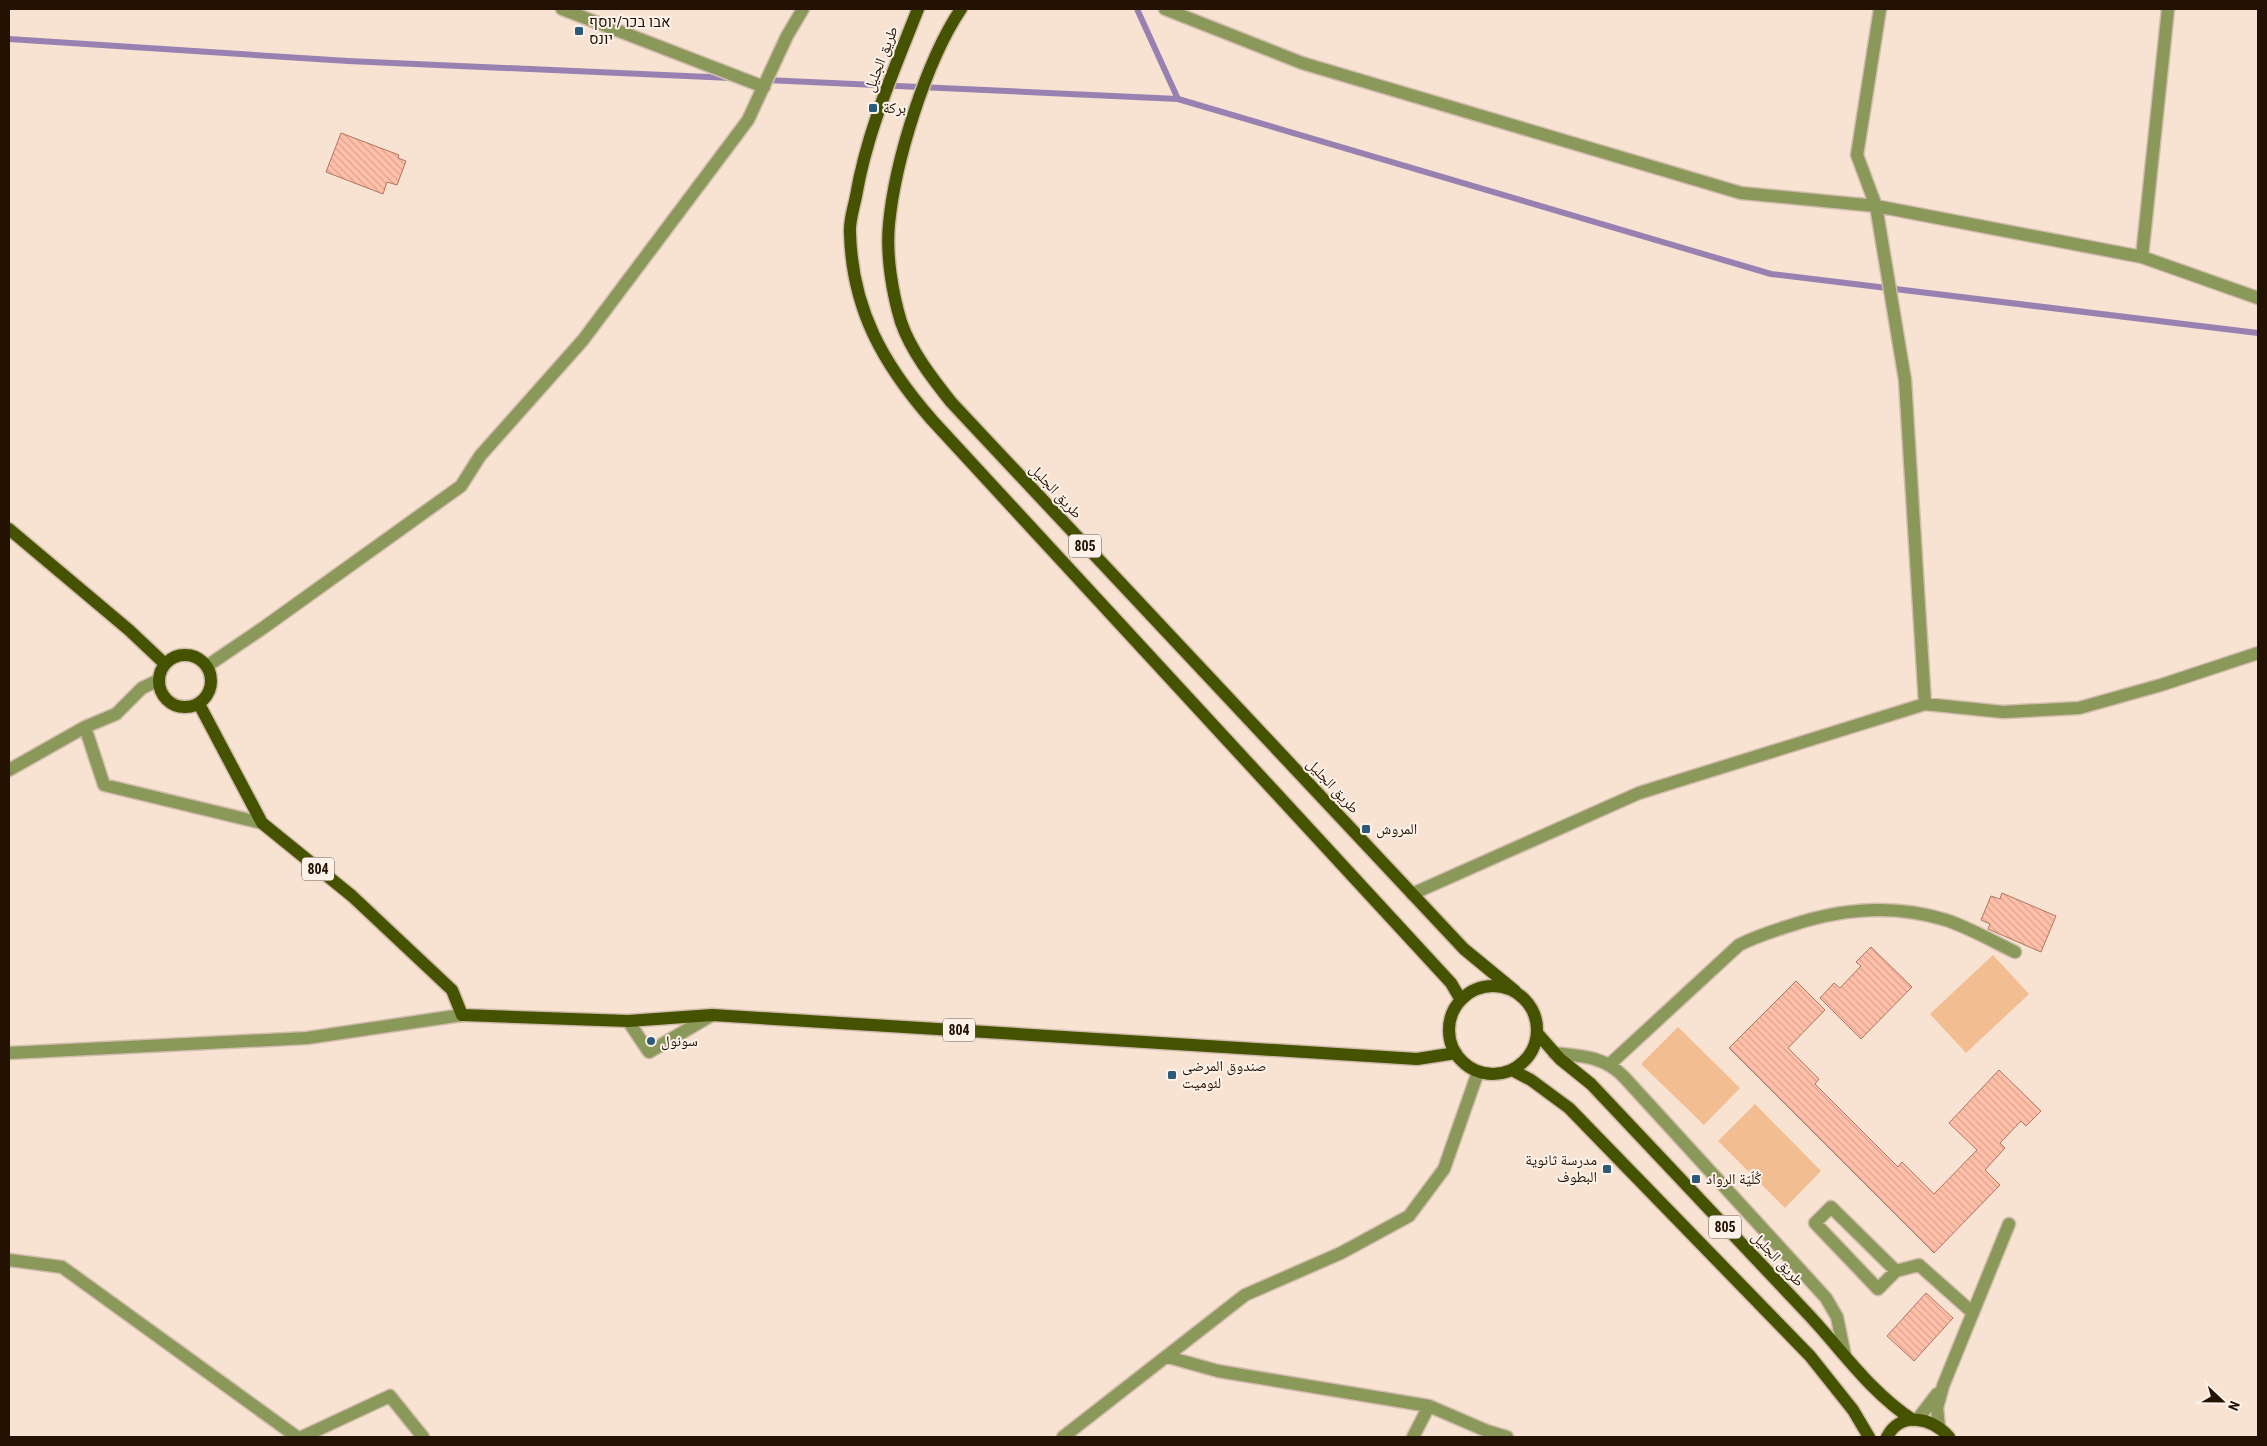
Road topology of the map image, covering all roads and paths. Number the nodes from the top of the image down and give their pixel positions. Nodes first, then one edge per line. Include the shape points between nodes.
1 (562, 9) edge
2 (796, 9) edge
3 (803, 9) edge
4 (918, 9) edge
5 (961, 9) edge
6 (1165, 9) edge
7 (1880, 9) edge
8 (2168, 9) edge
9 (787, 36) junction
10 (764, 87) junction
11 (1876, 206) junction
12 (2142, 257) junction
13 (2258, 298) edge
14 (9, 529) edge
15 (2258, 653) edge
16 (165, 664) junction
17 (207, 666) junction
18 (159, 680) junction
19 (199, 704) junction
20 (1925, 704) junction
21 (85, 727) junction
22 (9, 770) edge
23 (262, 824) junction
24 (1412, 894) junction
25 (2015, 952) dead end
26 (1515, 991) junction
27 (1461, 1000) junction
28 (462, 1015) junction
29 (712, 1015) junction
30 (628, 1021) junction
31 (1537, 1033) junction
32 (9, 1052) edge
33 (1554, 1053) junction
34 (1456, 1054) junction
35 (1610, 1064) junction
36 (1512, 1070) junction
37 (1478, 1072) junction
38 (2009, 1224) dead end
39 (9, 1260) edge
40 (1896, 1271) junction
41 (1973, 1312) junction
42 (1844, 1356) junction
43 (1168, 1357) junction
44 (1943, 1386) junction
45 (1430, 1406) junction
46 (1915, 1420) junction
47 (1946, 1434) edge
48 (297, 1437) edge
49 (302, 1437) edge
50 (423, 1437) edge
51 (1063, 1437) edge
52 (1413, 1437) edge
53 (1507, 1437) edge
54 (1869, 1437) edge
55 (1886, 1437) edge

1 - 10 street
2 - 9 street
3 - 9 street
4 - 27 main road, طريق الجليل / 805 via 874,123 861,167 849,231 854,278 870,327 888,364 932,420 1451,983
5 - 24 main road, طريق الجليل / 805 via 932,64 913,116 889,224 891,274 902,322 926,369 951,402
6 - 11 street via 1302,63 1741,193
7 - 11 street via 1857,155
8 - 12 street
9 - 10 street
10 - 17 street via 748,120 589,332 480,456 461,486
11 - 12 street
11 - 20 street via 1905,380
12 - 13 street
14 - 16 main road
15 - 20 street via 2079,708 2004,712
16 - 17 main road via 171,658 186,654
16 - 18 main road
17 - 19 main road via 211,686
18 - 19 main road via 160,688 169,701 183,707
18 - 21 street via 142,688 116,714
19 - 23 main road, 804
20 - 24 street via 1639,793
21 - 22 street
21 - 23 street via 104,785
23 - 28 main road, 804 via 352,896 452,990
24 - 26 main road, طريق الجليل / 805 via 1464,949
25 - 35 street via 1970,930 1919,913 1859,910 1819,915 1760,934 1739,945
26 - 27 main road via 1501,986 1486,986
26 - 31 main road, 805 via 1535,1013
27 - 34 main road via 1449,1026
28 - 30 main road, 804
28 - 32 street via 307,1038
29 - 30 main road, 804
29 - 30 street via 649,1052
29 - 34 main road, 804 via 1417,1059
31 - 33 main road, طريق الجليل / 805
31 - 36 main road, 805 via 1530,1056
33 - 35 street via 1595,1058
33 - 42 main road, طريق الجليل / 805 via 1591,1084
34 - 37 main road
35 - 42 street via 1826,1298 1837,1317
36 - 37 main road via 1491,1074
36 - 54 main road, 805 via 1570,1108 1810,1356 1853,1410
37 - 43 street via 1444,1169 1409,1216 1341,1253 1245,1295
38 - 41 street
39 - 48 street via 62,1266
40 - 40 street via 1831,1207 1815,1223 1878,1288
40 - 41 street via 1919,1265
41 - 44 street
42 - 46 main road, طريق الجليل / 805 via 1891,1406
43 - 45 street via 1218,1371
43 - 51 street
44 - 46 street
44 - 47 street via 1938,1408
45 - 52 street
45 - 53 street
46 - 47 main road, 805 via 1932,1422
46 - 55 main road via 1896,1426
49 - 50 street via 390,1396

